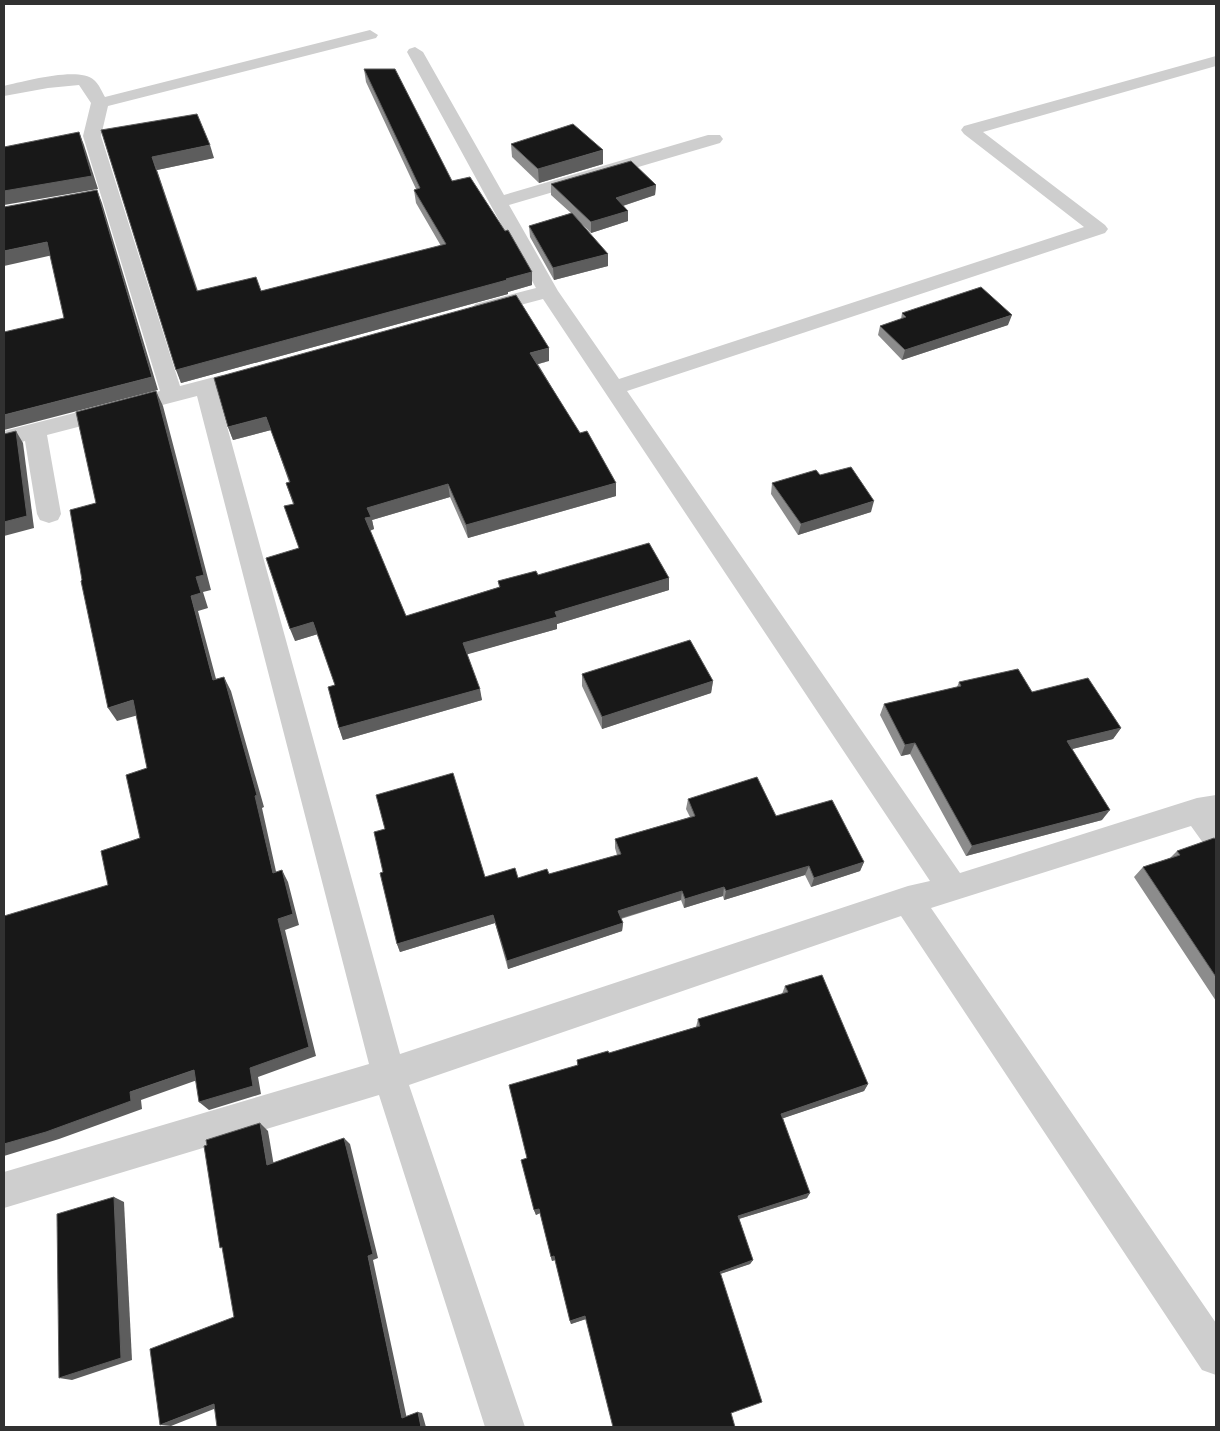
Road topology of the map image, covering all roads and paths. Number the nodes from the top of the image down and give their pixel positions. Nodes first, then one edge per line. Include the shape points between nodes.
1 (370, 35) dead end
2 (415, 52) dead end
3 (1216, 61) edge
4 (4, 91) edge
5 (100, 103) junction
6 (111, 132) edge
7 (92, 136) junction
8 (72, 139) edge
9 (714, 139) dead end
10 (110, 194) junction
11 (91, 197) edge
12 (499, 202) junction
13 (548, 291) junction
14 (462, 315) edge
15 (243, 376) edge
16 (205, 386) junction
17 (614, 388) junction
18 (172, 395) junction
19 (35, 430) junction
20 (4, 439) edge
21 (49, 514) dead end
22 (1207, 810) edge
23 (1216, 838) edge
24 (954, 889) junction
25 (908, 900) junction
26 (389, 1075) junction
27 (4, 1190) edge
28 (1216, 1356) edge
29 (505, 1427) edge

1 - 5 street
2 - 12 street
3 - 17 street via 970,130 1098,228
4 - 5 street via 68,79 80,80 88,83
5 - 7 street
6 - 7 street
7 - 8 street
7 - 10 street
9 - 12 street
10 - 11 street
10 - 18 street
12 - 13 street
13 - 14 street
13 - 17 street
15 - 16 street
16 - 18 street
16 - 26 street
17 - 24 street
18 - 19 street
19 - 20 street
19 - 21 street
22 - 23 street
22 - 24 street
24 - 25 street
25 - 26 street
25 - 28 street
26 - 27 street
26 - 29 street

